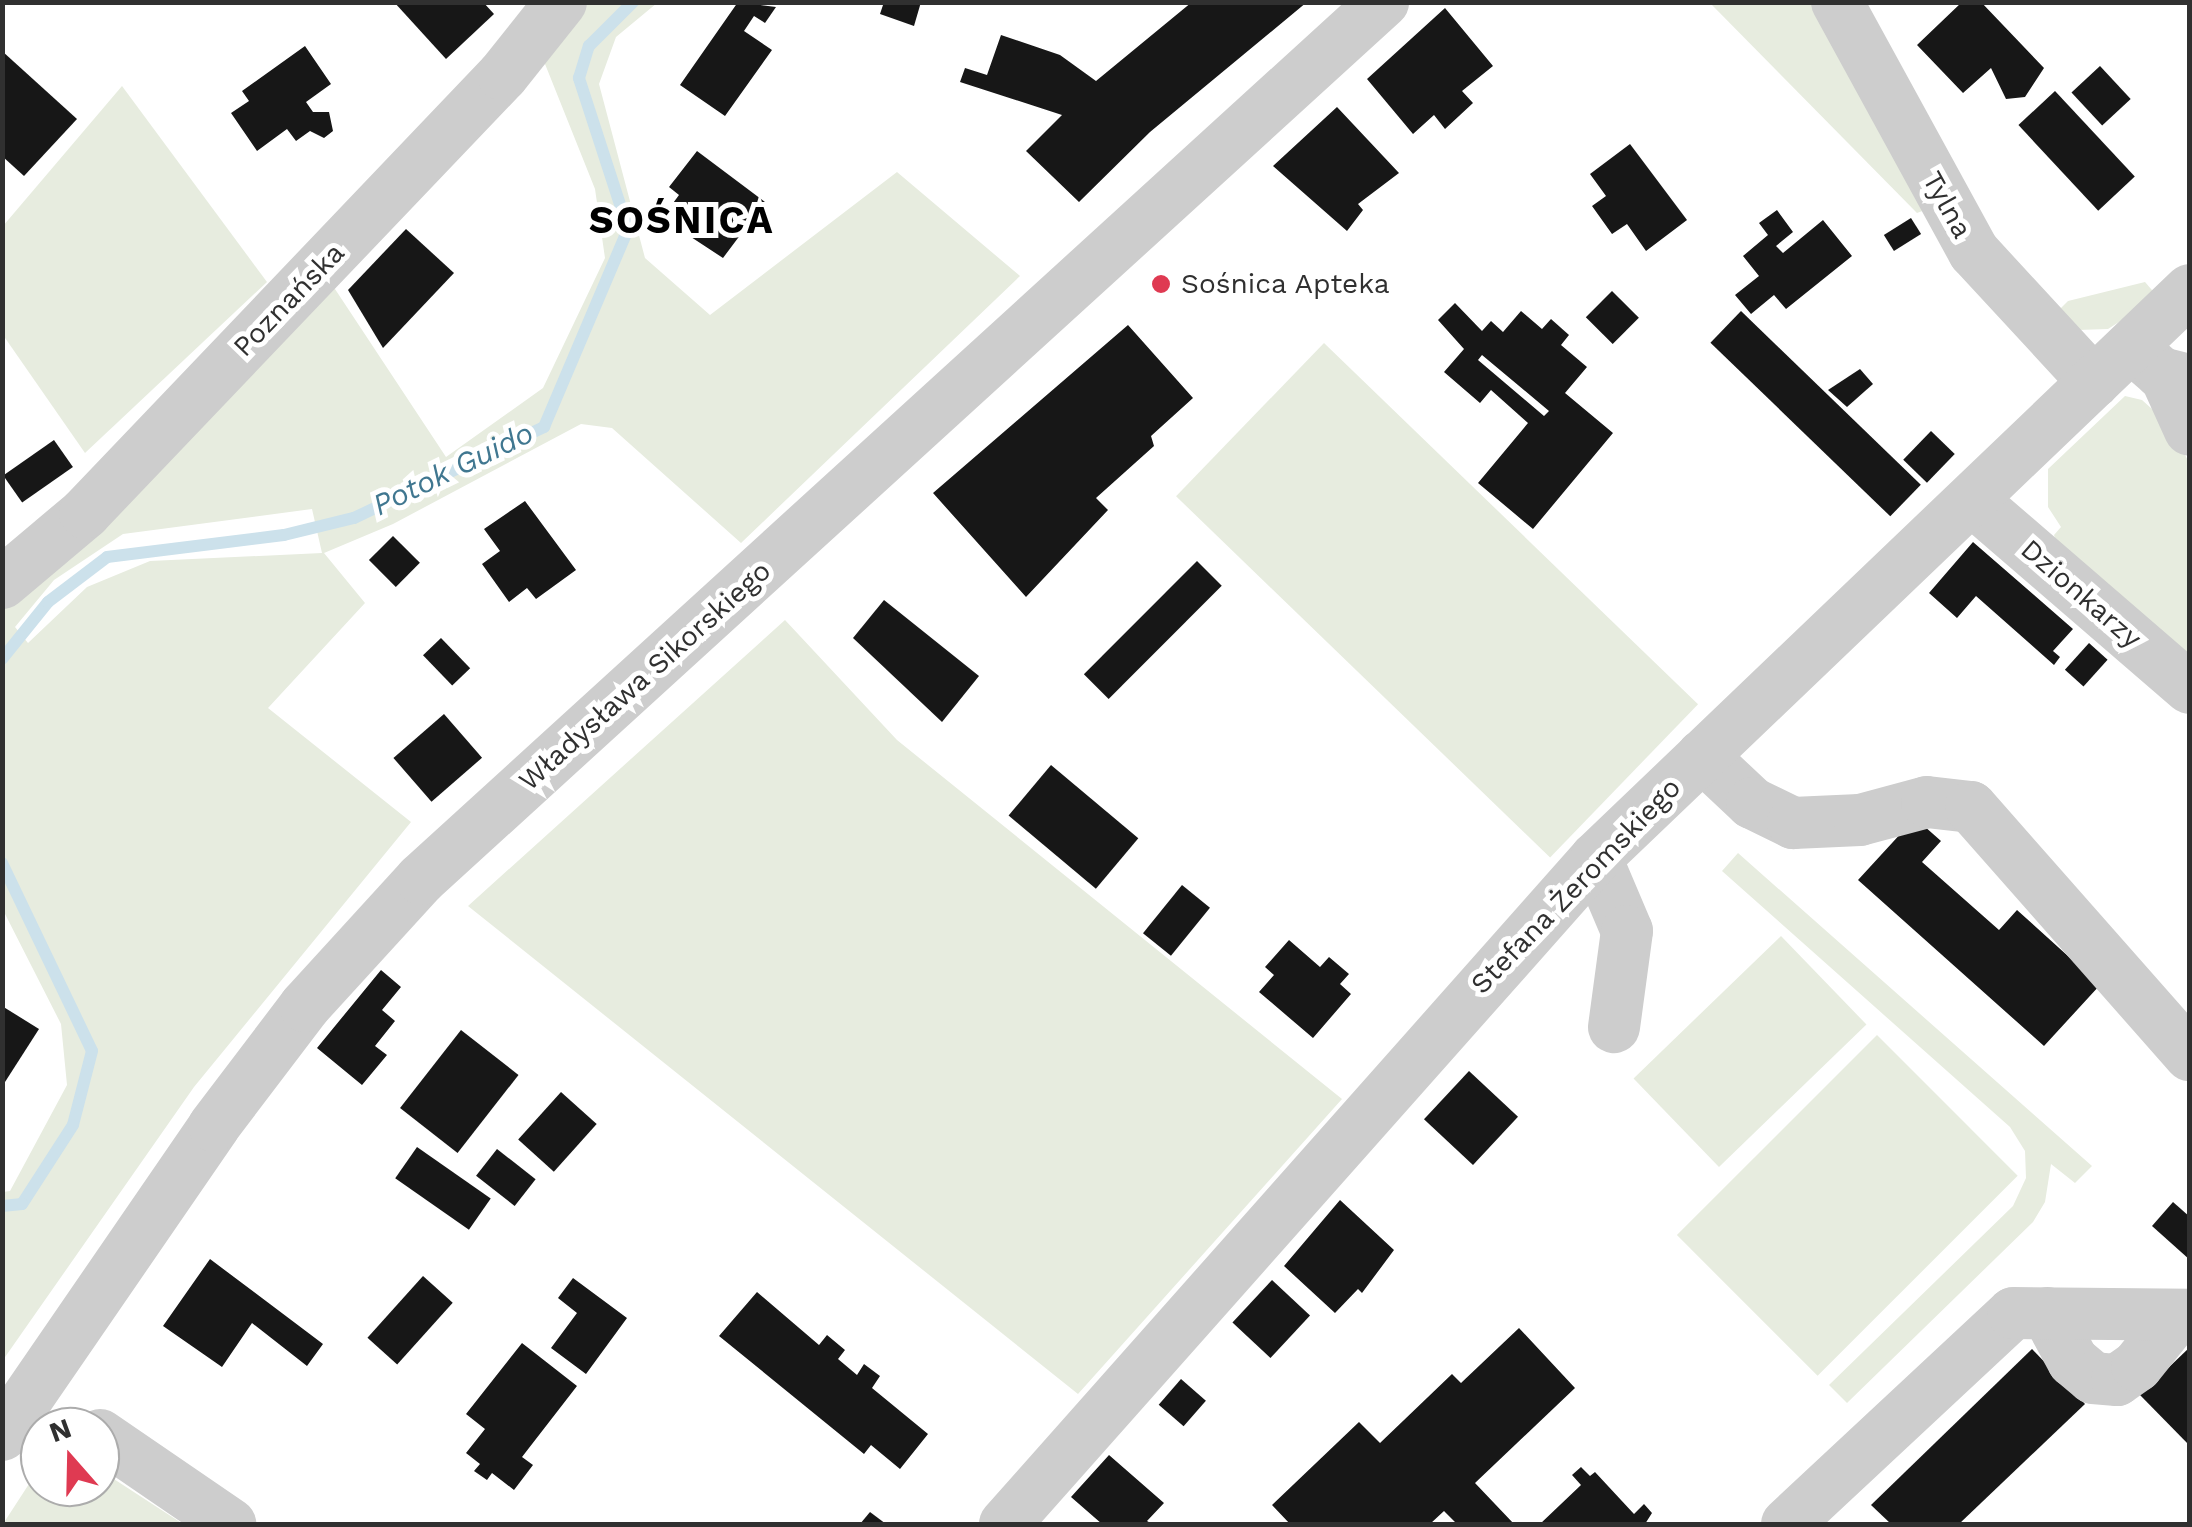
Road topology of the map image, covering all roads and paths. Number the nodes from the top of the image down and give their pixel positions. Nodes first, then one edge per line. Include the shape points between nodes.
1 (561, 2) edge
2 (1383, 2) edge
3 (1837, 2) edge
4 (2190, 290) edge
5 (2145, 371) edge
6 (2190, 430) edge
7 (1973, 501) junction
8 (2, 584) edge
9 (2190, 688) edge
10 (1702, 756) junction
11 (1596, 858) junction
12 (1614, 1027) dead end
13 (2190, 1054) edge
14 (2184, 1315) edge
15 (34, 1390) junction
16 (59, 1407) edge
17 (2, 1435) edge
18 (120, 1449) edge
19 (230, 1524) edge
20 (1005, 1524) edge
21 (1787, 1524) edge

1 - 8 street, Poznańska via 503,75 86,513
2 - 15 street, Władysława Sikorskiego via 420,879 305,1006 224,1112
3 - 5 street, Tylna via 1974,252
4 - 5 street, Stefana Żeromskiego
5 - 6 street, Tylna
5 - 7 street, Stefana Żeromskiego
7 - 9 street, Dzionkarzy
7 - 10 street, Stefana Żeromskiego
10 - 11 street, Stefana Żeromskiego
10 - 13 street via 1752,803 1793,823 1860,820 1927,802 1970,807
11 - 12 street via 1627,931
11 - 20 street, Stefana Żeromskiego
14 - 21 street via 2013,1312
15 - 16 street
15 - 17 street, Władysława Sikorskiego
18 - 19 street

